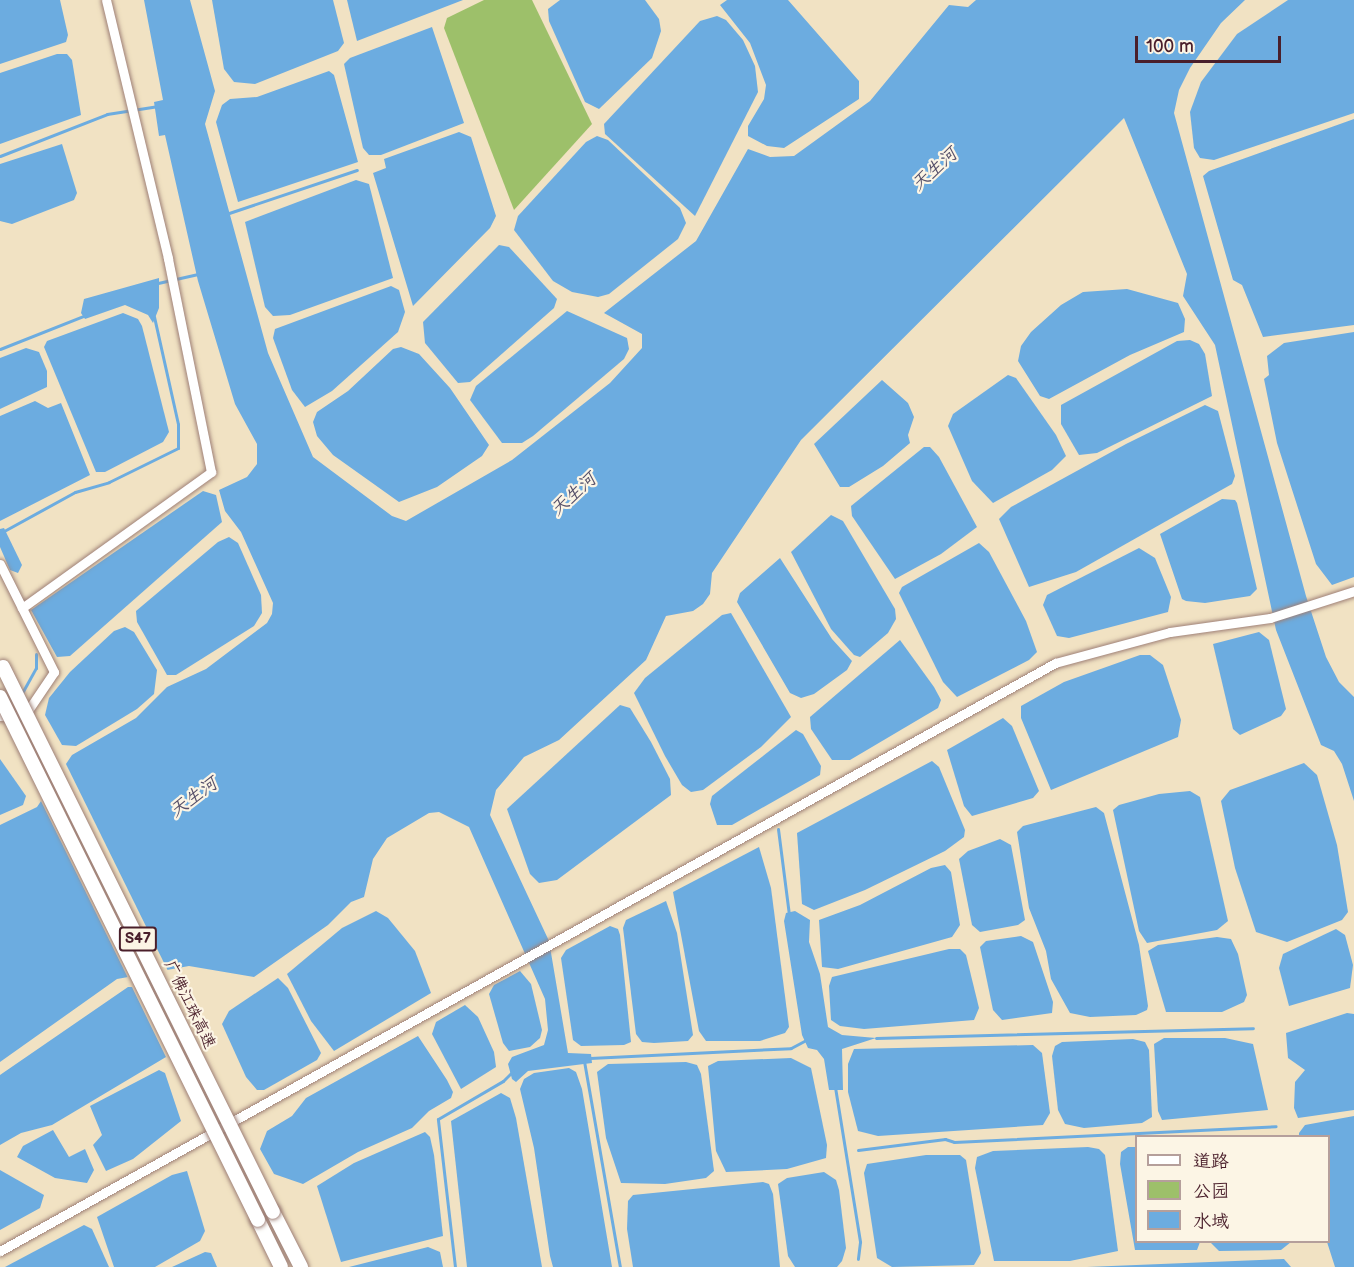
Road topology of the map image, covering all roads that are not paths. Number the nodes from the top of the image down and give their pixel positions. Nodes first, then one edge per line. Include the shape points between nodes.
1 (106, 0) edge
2 (0, 564) edge
3 (1354, 591) edge
4 (22, 608) junction
5 (1, 664) edge
6 (0, 697) edge
7 (0, 716) edge
8 (0, 1251) edge
9 (281, 1267) edge
10 (301, 1267) edge

1 - 4 street via 168,258 211,472
2 - 4 street
3 - 8 street via 1270,618 1170,632 1055,663
4 - 7 street via 54,672 29,709 18,716
5 - 10 highway, 广佛江珠高速 / S47, bridge
6 - 9 highway, 广佛江珠高速 / S47, bridge

